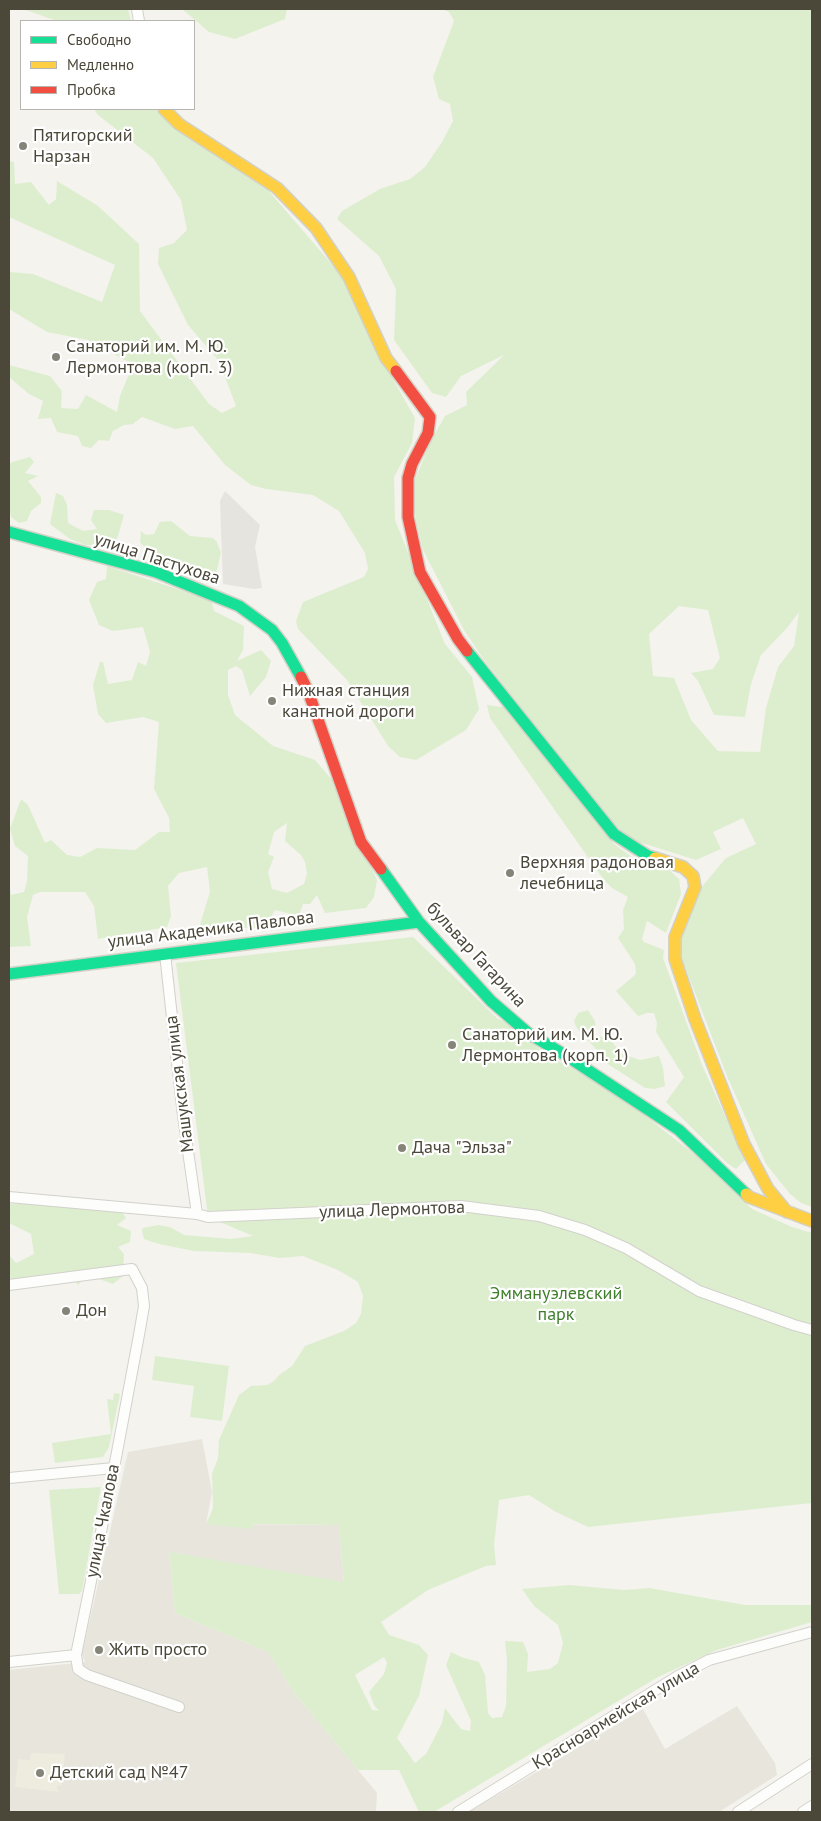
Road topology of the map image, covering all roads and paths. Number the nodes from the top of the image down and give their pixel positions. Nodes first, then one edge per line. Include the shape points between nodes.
1 (165, 110) edge
2 (9, 532) edge
3 (282, 643) joint
4 (418, 922) junction
5 (165, 954) junction
6 (9, 974) edge
7 (9, 1197) edge
8 (787, 1212) junction
9 (197, 1214) junction
10 (812, 1221) edge
11 (9, 1285) edge
12 (812, 1330) edge
13 (114, 1468) junction
14 (9, 1478) edge
15 (812, 1632) edge
16 (76, 1655) junction
17 (9, 1662) edge
18 (179, 1707) dead end
19 (812, 1764) edge
20 (812, 1806) edge
21 (458, 1812) edge
22 (738, 1812) edge
23 (803, 1812) edge

1 - 8 street via 179,124 277,188 316,228 349,276 386,358 430,417 428,432 408,478 408,517 420,572 458,639 614,834 648,856 683,867 693,876 695,887 675,937 675,959 744,1144 768,1189
2 - 3 street, улица Пастухова via 156,572 218,596 258,618
3 - 4 street, бульвар Гагарина via 308,691 361,842
4 - 5 street, улица Академика Павлова
4 - 8 street, бульвар Гагарина via 491,1001 528,1033 678,1130 749,1197
5 - 6 street, улица Академика Павлова
5 - 9 street, Машукская улица
7 - 9 street, улица Лермонтова
8 - 10 street, бульвар Гагарина
9 - 12 street, улица Лермонтова via 217,1217 461,1206 539,1216 585,1230 626,1248 699,1291
11 - 13 street, улица Чкалова via 132,1269 142,1288 144,1306
13 - 14 street
13 - 16 street, улица Чкалова
15 - 21 street, Красноармейская улица via 709,1660
16 - 17 street
16 - 18 street via 78,1669 87,1675
19 - 22 street
20 - 23 street

